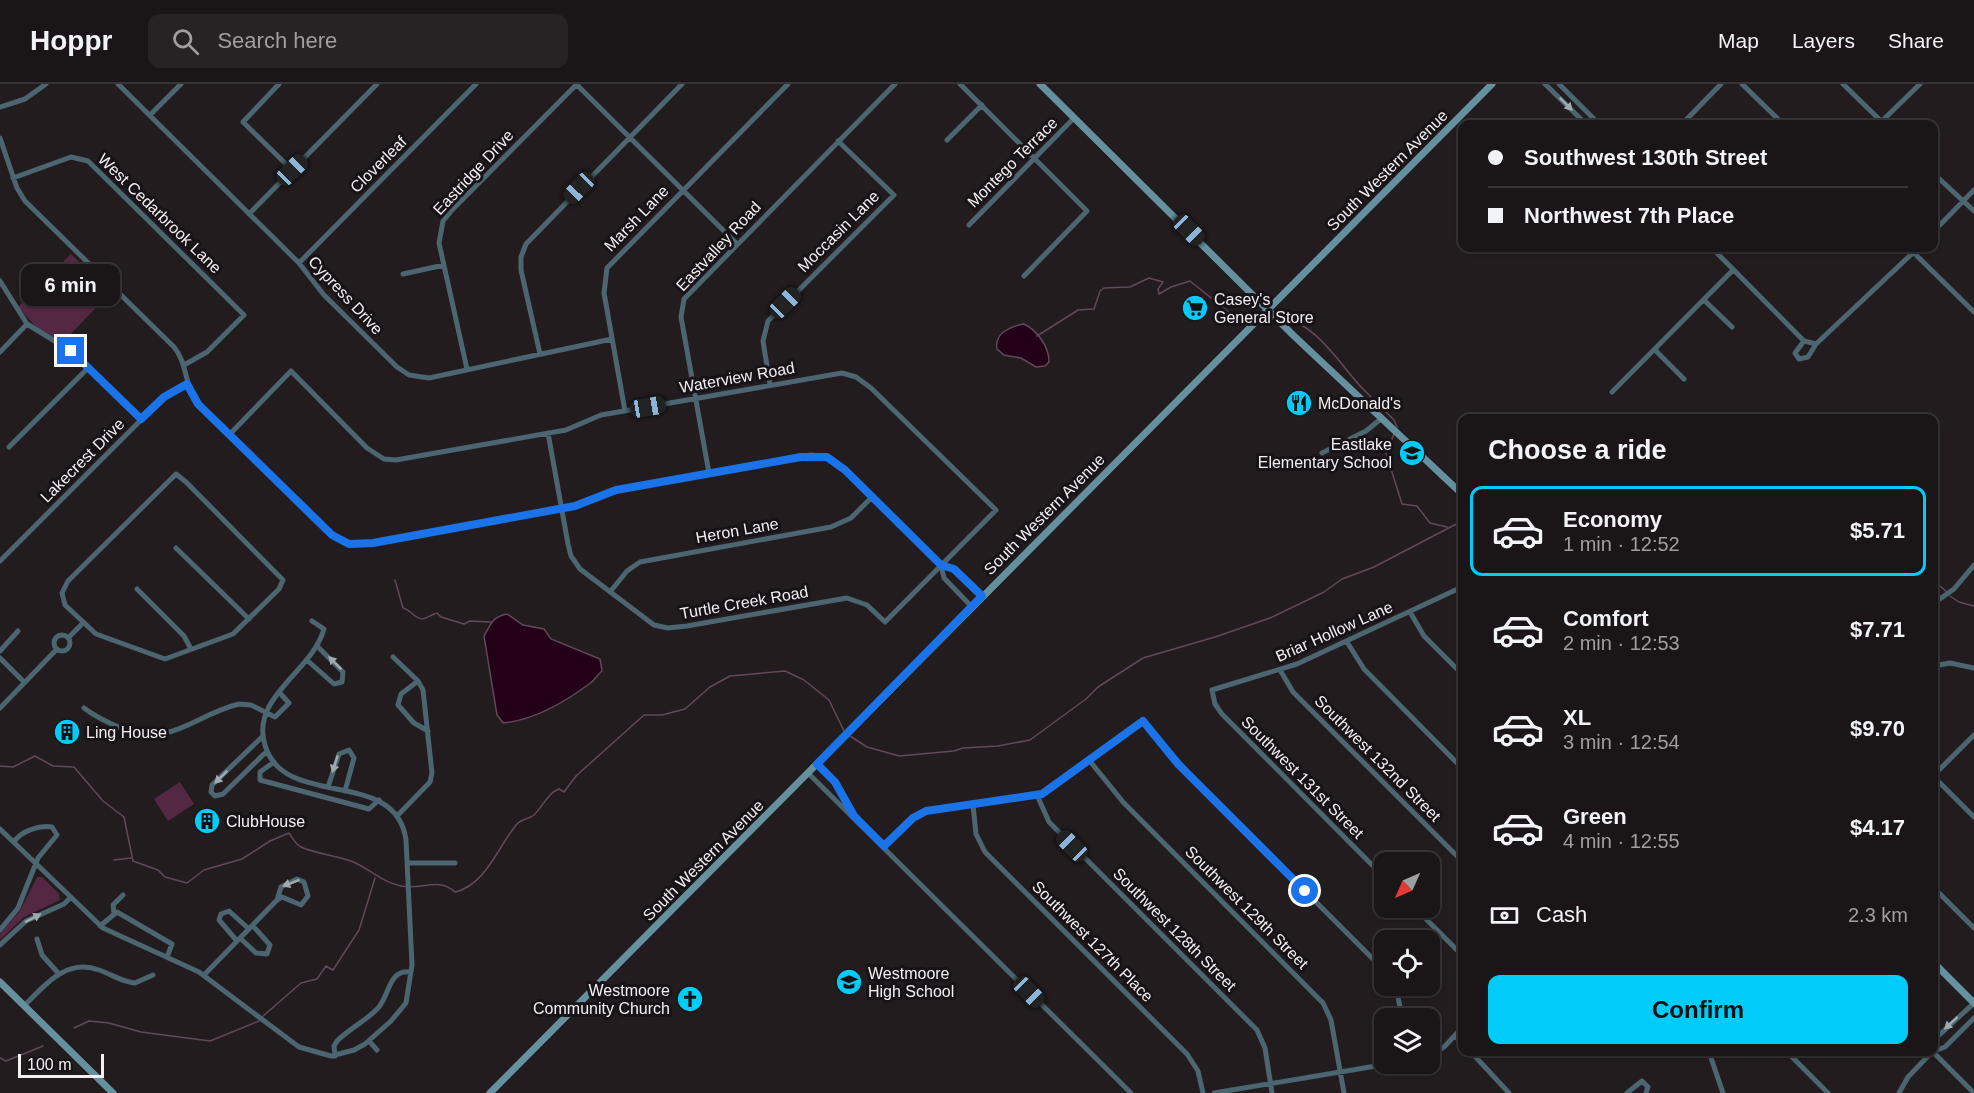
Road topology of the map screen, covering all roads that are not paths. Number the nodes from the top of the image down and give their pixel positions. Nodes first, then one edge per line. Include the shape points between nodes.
1 (46, 84) edge
2 (118, 84) edge
3 (181, 84) edge
4 (279, 84) edge
5 (377, 84) edge
6 (476, 84) edge
7 (577, 84) edge
8 (682, 84) edge
9 (788, 84) edge
10 (895, 84) edge
11 (960, 84) edge
12 (1040, 84) edge
13 (1492, 84) edge
14 (1545, 84) edge
15 (1559, 84) edge
16 (1721, 84) edge
17 (1742, 84) edge
18 (1842, 84) edge
19 (1920, 84) edge
20 (982, 105) junction
21 (0, 107) edge
22 (1588, 114) junction
23 (150, 116) junction
24 (1074, 118) junction
25 (1581, 120) edge
26 (1585, 120) edge
27 (1595, 120) edge
28 (1687, 120) edge
29 (1779, 120) edge
30 (1879, 120) edge
31 (1885, 120) edge
32 (630, 137) junction
33 (0, 138) edge
34 (947, 140) dead end
35 (838, 141) junction
36 (2, 150) edge
37 (1035, 158) junction
38 (292, 170) junction
39 (14, 178) junction
40 (1938, 178) edge
41 (683, 189) junction
42 (1974, 190) edge
43 (1962, 202) junction
44 (1974, 211) edge
45 (249, 214) junction
46 (969, 225) dead end
47 (1938, 227) edge
48 (737, 244) junction
49 (1716, 252) edge
50 (1913, 252) edge
51 (1917, 252) edge
52 (299, 263) junction
53 (444, 265) junction
54 (1733, 270) junction
55 (403, 274) dead end
56 (1024, 276) dead end
57 (0, 282) edge
58 (1704, 300) junction
59 (1266, 309) junction
60 (1974, 312) edge
61 (27, 324) junction
62 (1732, 327) dead end
63 (612, 339) junction
64 (1804, 341) junction
65 (1816, 344) junction
66 (1655, 350) junction
67 (0, 352) edge
68 (540, 354) junction
69 (184, 365) junction
70 (89, 368) junction
71 (467, 369) junction
72 (1684, 379) dead end
73 (187, 384) junction
74 (770, 385) junction
75 (1612, 392) dead end
76 (695, 398) junction
77 (625, 411) junction
78 (1382, 417) junction
79 (141, 419) junction
80 (548, 433) junction
81 (230, 434) junction
82 (9, 447) dead end
83 (1322, 453) dead end
84 (709, 473) junction
85 (1458, 490) edge
86 (872, 497) junction
87 (561, 508) junction
88 (176, 548) dead end
89 (1, 558) edge
90 (941, 565) junction
91 (1974, 565) edge
92 (137, 588) dead end
93 (1458, 589) edge
94 (610, 592) junction
95 (982, 596) junction
96 (1938, 600) edge
97 (972, 606) junction
98 (1410, 612) junction
99 (249, 619) junction
100 (312, 621) dead end
101 (83, 623) junction
102 (18, 631) dead end
103 (68, 638) junction
104 (1347, 642) junction
105 (318, 646) junction
106 (57, 649) junction
107 (191, 649) junction
108 (0, 651) edge
109 (393, 657) dead end
110 (0, 658) edge
111 (308, 661) junction
112 (1938, 665) edge
113 (1974, 668) edge
114 (1281, 670) junction
115 (1458, 670) edge
116 (418, 681) junction
117 (24, 682) junction
118 (1212, 690) joint
119 (279, 692) junction
120 (0, 708) edge
121 (84, 708) dead end
122 (265, 712) junction
123 (428, 731) junction
124 (1974, 735) edge
125 (263, 736) junction
126 (267, 751) junction
127 (1089, 760) junction
128 (274, 762) junction
129 (817, 764) junction
130 (1458, 764) edge
131 (1938, 772) edge
132 (808, 773) junction
133 (1938, 780) edge
134 (328, 787) junction
135 (345, 791) junction
136 (1037, 795) junction
137 (379, 800) junction
138 (973, 805) junction
139 (397, 816) junction
140 (854, 816) junction
141 (1974, 817) edge
142 (0, 829) edge
143 (14, 842) junction
144 (884, 846) junction
145 (1458, 857) edge
146 (408, 863) junction
147 (455, 863) dead end
148 (36, 864) junction
149 (1374, 867) edge
150 (1938, 892) edge
151 (123, 895) dead end
152 (70, 898) junction
153 (277, 900) junction
154 (114, 913) junction
155 (1425, 918) edge
156 (99, 926) junction
157 (251, 928) junction
158 (1974, 928) edge
159 (0, 930) edge
160 (37, 939) dead end
161 (239, 940) junction
162 (0, 945) edge
163 (1458, 951) edge
164 (167, 957) junction
165 (1374, 960) edge
166 (1938, 967) edge
167 (411, 972) junction
168 (59, 974) junction
169 (153, 975) dead end
170 (204, 975) junction
171 (0, 982) edge
172 (1974, 1003) edge
173 (24, 1006) junction
174 (1974, 1017) edge
175 (1458, 1033) edge
176 (1455, 1036) junction
177 (1938, 1036) edge
178 (1458, 1039) edge
179 (369, 1041) junction
180 (1440, 1048) edge
181 (1938, 1049) edge
182 (377, 1050) dead end
183 (1938, 1055) edge
184 (335, 1056) junction
185 (1475, 1056) edge
186 (1710, 1056) edge
187 (1791, 1056) edge
188 (1927, 1056) edge
189 (1374, 1066) edge
190 (1340, 1072) junction
191 (1270, 1083) junction
192 (113, 1093) edge
193 (490, 1093) edge
194 (1131, 1093) edge
195 (1203, 1093) edge
196 (1214, 1093) edge
197 (1272, 1093) edge
198 (1344, 1093) edge
199 (1509, 1093) edge
200 (1627, 1093) edge
201 (1646, 1093) edge
202 (1723, 1093) edge
203 (1828, 1093) edge
204 (1899, 1093) edge
205 (1974, 1093) edge

1 - 21 street via 25,99
2 - 23 street, Cypress Drive
3 - 23 street
4 - 38 street via 243,122
5 - 38 street
6 - 52 street, Cloverleaf
7 - 32 street
7 - 53 street, Eastridge Drive via 443,221 439,236
8 - 32 street
9 - 41 street, Marsh Lane
10 - 35 street, Eastvalley Road
11 - 20 street
12 - 24 main road
13 - 59 main road, South Western Avenue
14 -> 25 street
15 - 22 street
16 - 28 street
17 - 29 street
18 - 30 street
19 - 31 street
20 - 34 street
20 - 37 street
22 - 26 street
22 - 27 street
23 - 45 street, Cypress Drive
24 - 37 street, Montego Terrace
24 - 59 main road
32 - 41 street
32 - 68 street via 536,231 524,248 521,270
33 - 36 street
35 - 48 street, Eastvalley Road
35 - 74 street, Moccasin Lane via 894,195 768,321 763,341
36 - 39 street
37 - 46 street, Montego Terrace
37 - 56 street via 1087,211
38 - 45 street
39 - 69 street via 25,201 174,347
39 - 69 street, West Cedarbrook Lane via 66,158 88,161 244,315 207,352
40 - 43 street
41 - 48 street
41 - 63 street, Marsh Lane via 607,268 603,286
42 - 43 street
43 - 44 street
43 - 47 street
45 - 52 street, Cypress Drive
48 - 76 street, Eastvalley Road via 682,304
49 - 54 street
50 - 65 street
51 - 60 street
52 - 71 street, Cypress Drive via 324,295 403,372 423,379
53 - 55 street
53 - 71 street, Eastridge Drive
54 - 58 street
54 - 64 street
57 - 61 street
58 - 62 street
58 - 66 street
59 - 78 main road
59 - 95 main road, South Western Avenue
61 - 67 street
61 - 70 street via 71,351
63 - 68 street, Cypress Drive
63 - 77 street, Marsh Lane
64 - 65 street
64 - 65 street via 1795,353 1799,359 1808,357
66 - 72 street
66 - 75 street
68 - 71 street, Cypress Drive
69 - 73 street
70 - 79 street
70 - 82 street
73 - 79 street, Lakecrest Drive via 164,397
73 - 81 street via 194,398
74 - 76 street, Waterview Road
74 - 90 street, Waterview Road via 842,373 856,377 996,510
76 - 77 street, Waterview Road
76 - 84 street, Eastvalley Road
77 - 80 street, Waterview Road
78 - 83 street via 1366,431
78 - 85 main road
79 - 89 street, Lakecrest Drive
80 - 81 street, Waterview Road via 384,459 367,448 291,371
80 - 87 street, Turtle Creek Road
81 - 87 street via 332,535 349,544 373,543
84 - 86 street via 821,456 837,463
84 - 87 street via 616,490
86 - 90 street
86 - 94 street, Heron Lane via 851,518 831,527 640,562
87 - 94 street, Turtle Creek Road via 574,561
88 - 99 street
90 - 94 street, Turtle Creek Road via 885,622 867,604 847,598 668,628 654,625
90 - 95 street via 954,569
90 - 97 street via 944,578
91 - 96 street via 1961,582
92 - 107 street via 184,636
93 - 98 street, Briar Hollow Lane
95 - 97 main road, South Western Avenue
97 - 129 main road, South Western Avenue
98 - 104 street, Briar Hollow Lane
98 - 115 street via 1424,636
99 - 101 street via 283,580 176,474 65,585 65,605
99 - 107 street via 227,638
100 - 105 street via 324,628
101 - 103 street
101 - 107 street via 103,638 158,658 168,659
102 - 108 street
103 - 106 street via 69,648
103 - 106 street via 61,635 55,639
104 - 114 street, Briar Hollow Lane
104 - 130 street via 1364,669
105 - 111 street
111 -> 105 street via 334,684 342,682 343,672
106 - 117 street
109 - 116 street
110 - 117 street
111 - 119 street
112 - 113 street via 1950,663
114 - 118 street, Briar Hollow Lane
114 - 145 street, Southwest 132nd Street via 1293,692
116 - 123 street via 424,695
116 - 123 street via 401,694 398,702 414,723
117 - 120 street
118 - 149 street, Southwest 131st Street via 1222,714
119 - 122 street
119 - 122 street via 289,703 275,717
121 - 122 street via 99,719 149,736 172,733 239,704
122 - 125 street
123 - 139 street via 431,780
124 - 131 street
125 - 126 street
125 -> 126 street via 212,785 211,792 215,796 224,794
126 - 128 street
127 - 136 street
127 - 165 street via 1143,721 1194,780
127 - 190 street, Southwest 129th Street via 1123,802 1323,1003 1331,1020
128 - 134 street via 289,774
128 - 137 street via 260,772 260,780 365,808
129 - 132 main road, South Western Avenue
129 - 140 street via 835,782
132 - 140 street
132 - 193 main road, South Western Avenue
133 - 141 street
134 - 135 street
135 -> 134 street via 354,758 349,750 339,754
135 - 137 street
136 - 138 street
136 - 191 street, Southwest 128th Street via 1049,822 1257,1030 1263,1041
137 - 139 street
138 - 144 street via 921,813
138 - 195 street, Southwest 127th Place via 976,834 985,852 1187,1054
139 - 146 street via 405,832
140 - 144 street
142 - 143 street
143 - 148 street
143 - 148 street via 23,833 54,828 57,838
144 - 194 street
146 - 147 street
146 - 167 street
148 - 152 street
148 - 159 street via 18,908
150 - 158 street
151 - 154 street via 113,905
152 - 156 street
162 -> 152 street via 26,921
153 -> 153 street via 282,897 301,905 308,896 304,882 297,879 281,887
153 - 157 street
154 - 156 street
154 - 164 street via 172,944
155 - 163 street
156 - 164 street
157 - 161 street
157 - 161 street via 269,942 270,951 259,955
157 - 161 street via 229,911 221,914 221,925
160 - 168 street via 42,955
161 - 170 street
164 - 170 street
166 - 172 main road
167 - 179 street via 406,1003
167 - 184 street via 400,973 391,981 379,1007 335,1044
168 - 169 street via 79,968 96,969 135,983
168 - 173 street
170 - 184 street via 298,1047
171 - 173 main road
172 -> 177 street
173 - 192 main road
174 - 181 street via 1945,1047
175 - 176 street
176 - 178 street
176 - 180 street
179 - 182 street
179 - 184 street
183 - 205 street
185 - 199 street
186 - 202 street
187 - 203 street
188 - 204 street
189 - 190 street
190 - 191 street
190 - 198 street, Southwest 129th Street
191 - 196 street
191 - 197 street, Southwest 128th Street
200 - 201 street via 1642,1081 1648,1087

